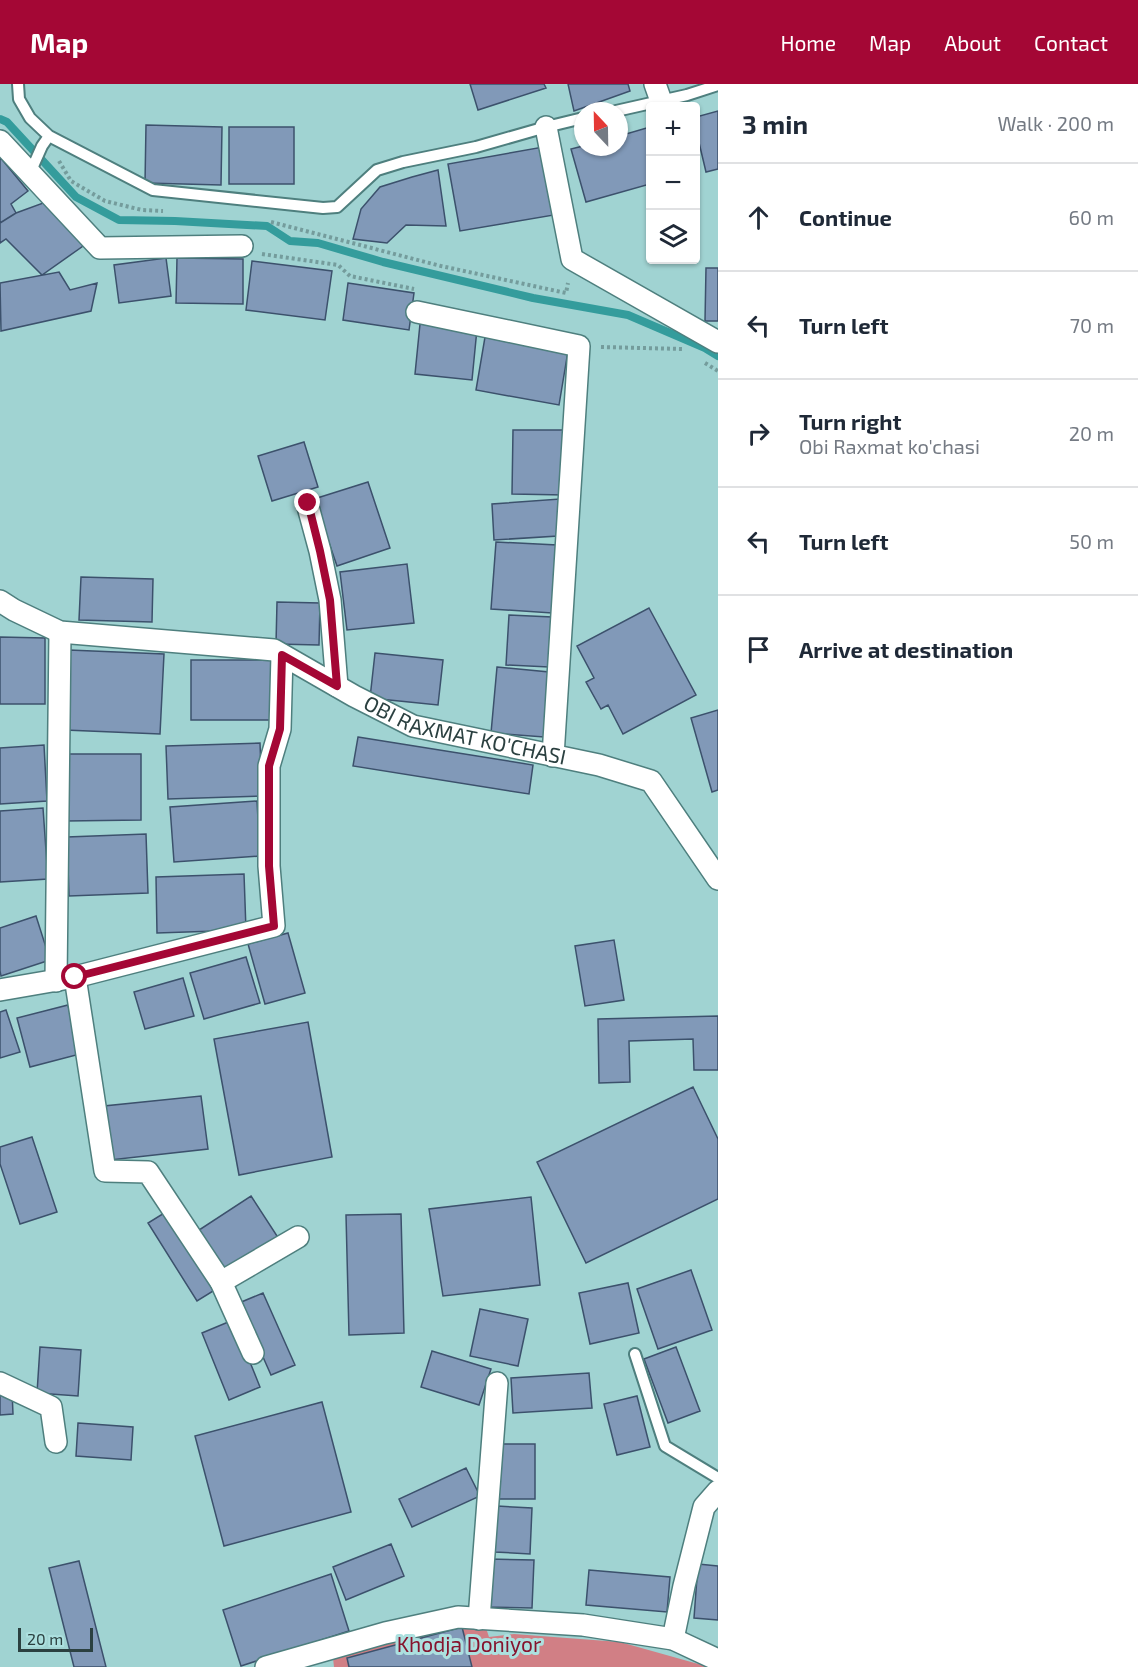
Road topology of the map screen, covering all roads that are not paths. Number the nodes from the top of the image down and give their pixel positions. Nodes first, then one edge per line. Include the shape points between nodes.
1 (18, 84) edge
2 (718, 86) edge
3 (658, 92) edge
4 (628, 106) edge
5 (574, 120) edge
6 (546, 127) junction
7 (0, 141) edge
8 (46, 141) junction
9 (32, 169) junction
10 (242, 246) road end
11 (417, 312) road end
12 (718, 342) edge
13 (308, 503) dead end
14 (0, 601) edge
15 (60, 632) junction
16 (282, 655) junction
17 (337, 686) junction
18 (553, 756) junction
19 (718, 879) edge
20 (66, 979) junction
21 (0, 990) edge
22 (298, 1237) dead end
23 (222, 1282) junction
24 (254, 1353) dead end
25 (635, 1354) dead end
26 (0, 1383) edge
27 (497, 1383) dead end
28 (56, 1442) dead end
29 (718, 1478) edge
30 (718, 1491) edge
31 (479, 1618) junction
32 (673, 1639) junction
33 (718, 1660) edge
34 (266, 1667) edge

1 - 8 lane via 19,99
2 - 3 lane
3 - 4 lane
5 - 6 lane
6 - 8 lane via 377,170 337,207 323,208 153,190
6 - 12 street via 572,259
7 - 9 street
8 - 9 lane
9 - 10 street via 100,248
11 - 18 street via 579,346
13 - 17 street via 330,600
14 - 15 street, OBI RAXMAT KO'CHASI
15 - 16 street, OBI RAXMAT KO'CHASI via 274,650
15 - 20 street
16 - 17 street, OBI RAXMAT KO'CHASI
16 - 20 street via 280,729 269,766 269,866 274,926
17 - 18 street, OBI RAXMAT KO'CHASI via 413,726
18 - 19 street, OBI RAXMAT KO'CHASI via 651,781
20 - 21 street
20 - 23 street via 105,1171 148,1172
22 - 23 street
23 - 24 street
25 - 29 lane via 665,1446
26 - 28 street via 51,1407
27 - 31 street
30 - 32 street via 704,1507
31 - 32 street via 583,1625
31 - 34 street via 458,1617 385,1633
32 - 33 street

